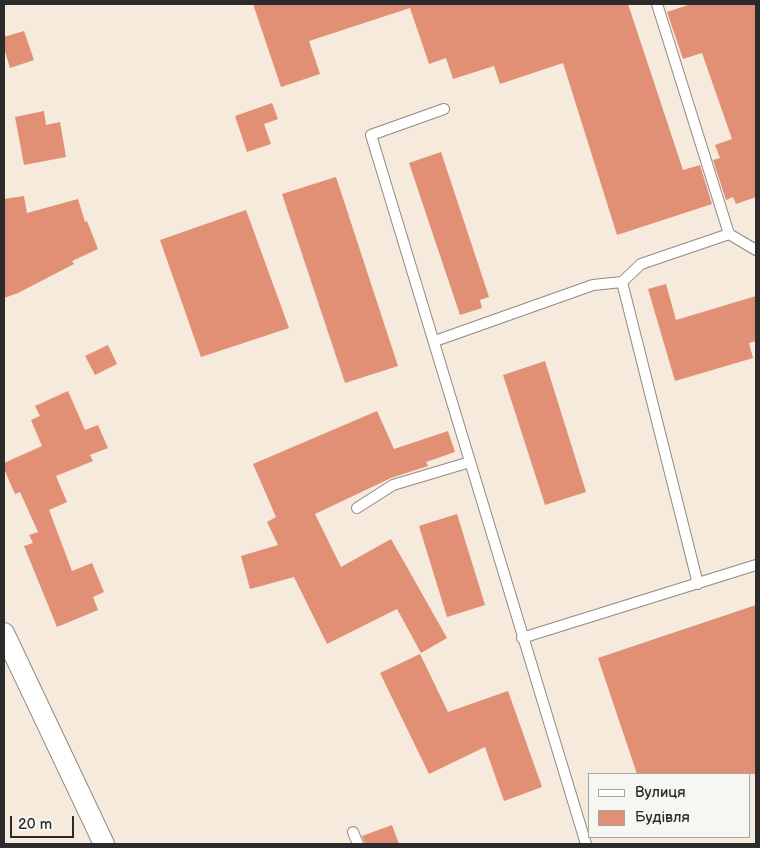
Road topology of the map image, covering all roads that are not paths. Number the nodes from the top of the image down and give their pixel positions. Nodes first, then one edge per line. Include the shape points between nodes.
1 (657, 4) edge
2 (444, 109) dead end
3 (728, 234) junction
4 (756, 250) edge
5 (622, 282) junction
6 (435, 341) junction
7 (470, 462) junction
8 (357, 508) dead end
9 (756, 565) edge
10 (698, 584) junction
11 (4, 632) edge
12 (522, 638) junction
13 (353, 832) dead end
14 (104, 844) edge
15 (358, 844) edge
16 (586, 844) edge

1 - 3 lane
2 - 6 lane via 371,136
3 - 4 lane
3 - 5 lane via 641,264
5 - 6 lane via 592,285
5 - 10 lane
6 - 7 lane
7 - 8 lane via 393,486
7 - 12 lane
9 - 10 lane
10 - 12 lane
11 - 14 street
12 - 16 lane
13 - 15 lane

